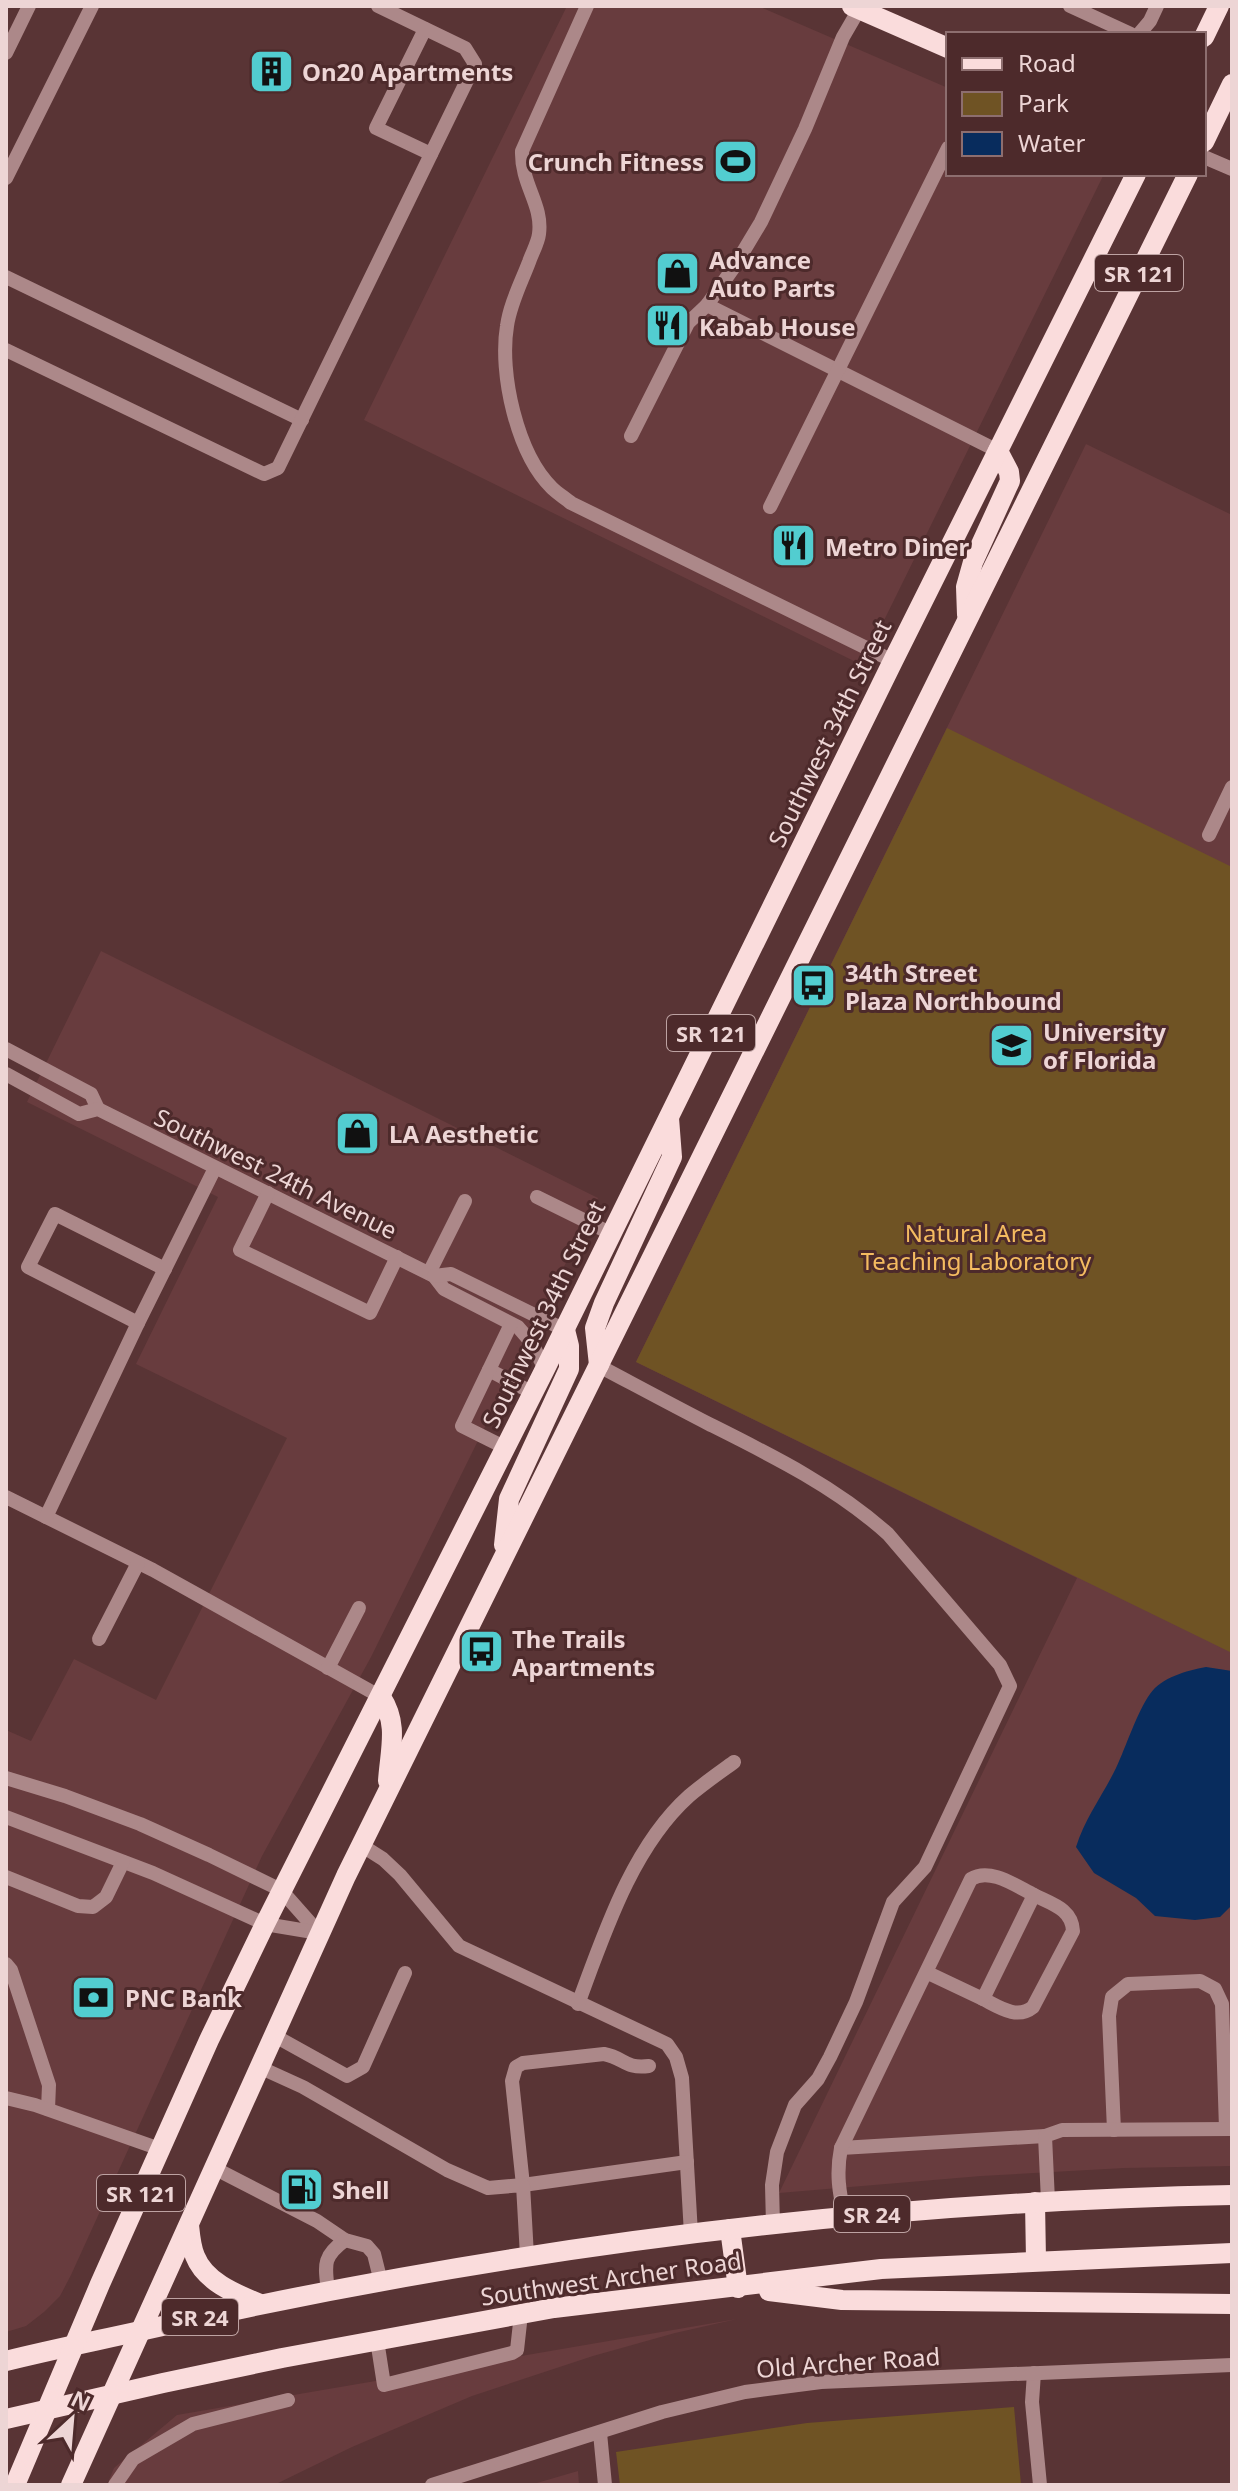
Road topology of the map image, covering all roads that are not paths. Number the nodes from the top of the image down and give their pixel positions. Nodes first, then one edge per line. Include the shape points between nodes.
1 (29, 6) edge
2 (92, 6) edge
3 (378, 6) edge
4 (587, 6) edge
5 (1070, 6) edge
6 (1157, 6) edge
7 (1219, 6) edge
8 (857, 7) edge
9 (425, 29) junction
10 (1127, 32) edge
11 (1141, 32) edge
12 (1206, 33) edge
13 (946, 47) edge
14 (6, 53) edge
15 (1232, 84) edge
16 (1206, 138) edge
17 (946, 152) edge
18 (431, 154) junction
19 (1206, 158) edge
20 (1232, 169) edge
21 (1135, 176) edge
22 (1187, 176) edge
23 (6, 178) edge
24 (6, 277) edge
25 (707, 305) junction
26 (6, 350) edge
27 (838, 370) junction
28 (302, 420) junction
29 (631, 436) dead end
30 (998, 451) junction
31 (770, 507) dead end
32 (967, 619) junction
33 (893, 661) junction
34 (1232, 787) edge
35 (1209, 835) dead end
36 (6, 1049) edge
37 (6, 1074) edge
38 (98, 1109) junction
39 (669, 1118) junction
40 (215, 1168) junction
41 (268, 1193) junction
42 (537, 1197) dead end
43 (465, 1201) dead end
44 (612, 1234) junction
45 (397, 1257) junction
46 (165, 1269) junction
47 (432, 1275) junction
48 (138, 1323) junction
49 (511, 1324) junction
50 (565, 1330) junction
51 (599, 1366) junction
52 (545, 1369) junction
53 (489, 1370) junction
54 (533, 1393) junction
55 (506, 1448) junction
56 (6, 1497) edge
57 (46, 1517) junction
58 (502, 1561) junction
59 (138, 1563) junction
60 (359, 1608) dead end
61 (99, 1639) dead end
62 (328, 1668) junction
63 (381, 1697) junction
64 (734, 1762) dead end
65 (6, 1778) edge
66 (387, 1793) junction
67 (6, 1817) edge
68 (361, 1845) junction
69 (123, 1862) junction
70 (6, 1877) edge
71 (281, 1890) junction
72 (1034, 1895) junction
73 (265, 1924) junction
74 (319, 1933) junction
75 (6, 1964) edge
76 (926, 1972) junction
77 (405, 1973) dead end
78 (983, 1999) junction
79 (578, 2004) junction
80 (273, 2035) junction
81 (649, 2066) dead end
82 (259, 2067) junction
83 (6, 2098) edge
84 (48, 2109) junction
85 (1229, 2129) edge
86 (1114, 2130) junction
87 (1045, 2136) junction
88 (841, 2148) junction
89 (160, 2149) junction
90 (687, 2162) junction
91 (214, 2168) junction
92 (523, 2185) junction
93 (1232, 2195) edge
94 (1042, 2202) junction
95 (845, 2217) junction
96 (189, 2225) junction
97 (773, 2225) junction
98 (730, 2229) junction
99 (691, 2234) junction
100 (345, 2240) junction
101 (1232, 2253) edge
102 (527, 2256) junction
103 (1036, 2260) junction
104 (381, 2282) junction
105 (738, 2288) junction
106 (328, 2291) junction
107 (260, 2304) junction
108 (1232, 2304) edge
109 (521, 2314) junction
110 (141, 2331) junction
111 (377, 2340) junction
112 (74, 2346) junction
113 (6, 2361) edge
114 (1232, 2365) edge
115 (1034, 2373) junction
116 (111, 2396) junction
117 (288, 2400) dead end
118 (47, 2410) junction
119 (6, 2419) edge
120 (600, 2433) junction
121 (15, 2485) edge
122 (71, 2485) edge
123 (115, 2485) edge
124 (432, 2485) edge
125 (605, 2485) edge
126 (1040, 2485) edge

1 - 14 street
2 - 23 street
3 - 9 street
4 - 33 street via 522,151 522,168 540,215 539,236 506,327 506,366 522,444 550,486 571,503
5 - 10 street
6 - 11 street
7 - 12 main road
8 - 13 main road
8 - 25 street via 761,222
9 - 18 street via 465,48 475,64
9 - 18 street via 376,128
15 - 16 main road
17 - 27 street
18 - 28 street
19 - 20 street
21 - 30 main road, Southwest 34th Street / SR 121
22 - 32 main road, SR 121
24 - 28 street
25 - 27 street
25 - 29 street via 688,323
26 - 28 street via 264,474 278,468
27 - 30 street
27 - 31 street
30 - 32 main road via 1010,481 973,562 966,587
30 - 33 main road, Southwest 34th Street / SR 121
32 - 51 main road, SR 121
33 - 39 main road, Southwest 34th Street / SR 121
34 - 35 street
36 - 38 street, Southwest 24th Avenue via 91,1094
37 - 38 street, Southwest 24th Avenue via 79,1114
38 - 40 street, Southwest 24th Avenue
39 - 44 main road, Southwest 34th Street / SR 121
39 - 51 main road via 672,1157 595,1328
40 - 41 street, Southwest 24th Avenue
40 - 46 street
41 - 45 street, Southwest 24th Avenue
41 - 45 street via 240,1250 370,1313
42 - 44 street
43 - 47 street
44 - 50 main road, Southwest 34th Street / SR 121
45 - 47 street, Southwest 24th Avenue
46 - 48 street
46 - 48 street via 55,1214 48,1227 28,1267
47 - 49 street, Southwest 24th Avenue via 444,1289
47 - 50 street, Southwest 24th Avenue via 451,1274
48 - 57 street
49 - 52 street, Southwest 24th Avenue via 525,1333
49 - 53 street
50 - 52 main road, Southwest 34th Street / SR 121
50 - 58 main road via 569,1369 509,1499
51 - 58 main road, SR 121
51 - 97 street via 771,1455 874,1521 1000,1665 1010,1686 925,1867 893,1902 830,2057 795,2105 777,2152
52 - 54 main road, Southwest 34th Street / SR 121
53 - 54 street
53 - 55 street via 462,1426
54 - 55 main road, Southwest 34th Street / SR 121
55 - 63 main road, Southwest 34th Street / SR 121
56 - 57 street
57 - 59 street
58 - 66 main road, SR 121
59 - 61 street
59 - 62 street
60 - 62 street
62 - 63 street
63 - 66 main road via 393,1728
63 - 71 main road, Southwest 34th Street / SR 121
64 - 79 street via 688,1797 658,1832 614,1908
65 - 71 street via 140,1824
66 - 68 main road, SR 121
67 - 69 street
68 - 74 main road, SR 121
68 - 79 street via 400,1875 459,1946
69 - 70 street via 106,1897 93,1907
69 - 73 street
71 - 73 main road, Southwest 34th Street / SR 121
71 - 74 street
72 - 76 street via 989,1874 971,1879
72 - 78 street
72 - 78 street via 1069,1914 1073,1931 1028,2012 1009,2012
73 - 74 street
73 - 89 main road, Southwest 34th Street / SR 121
74 - 80 main road, SR 121
75 - 84 street via 49,2085
76 - 78 street
76 - 88 street
77 - 80 street via 363,2067 347,2076
79 - 90 street via 667,2044 676,2057
80 - 82 main road, SR 121
81 - 92 street via 627,2066 604,2054 516,2067 512,2081
82 - 91 main road, SR 121
82 - 92 street via 447,2170 488,2188
83 - 84 street
84 - 89 street
85 - 86 street
85 - 86 street via 1222,2004 1215,1989 1200,1981 1128,1984 1112,1997
86 - 87 street via 1062,2130
87 - 88 street
87 - 94 street
88 - 95 street via 838,2189
89 - 112 main road, Southwest 34th Street / SR 121
90 - 92 street
90 - 99 street
91 - 96 main road, SR 121
91 - 100 street
92 - 102 street
93 - 94 main road, Southwest Archer Road / SR 24
94 - 95 main road, Southwest Archer Road / SR 24
94 - 103 main road
95 - 97 main road, Southwest Archer Road / SR 24
96 - 107 main road via 195,2257 207,2273 226,2289
96 - 110 main road, SR 121
97 - 98 main road, Southwest Archer Road / SR 24
98 - 99 main road, Southwest Archer Road / SR 24
98 - 105 main road
99 - 102 main road, Southwest Archer Road / SR 24
100 - 104 street via 367,2246 374,2254
100 - 106 street via 333,2248 325,2264
101 - 103 main road, Southwest Archer Road / SR 24
102 - 104 main road, Southwest Archer Road / SR 24
103 - 105 main road, Southwest Archer Road / SR 24 via 881,2269
104 - 106 main road, Southwest Archer Road / SR 24
105 - 108 main road via 842,2300
105 - 109 main road, Southwest Archer Road / SR 24
106 - 107 main road, Southwest Archer Road / SR 24
107 - 110 main road, Southwest Archer Road / SR 24
109 - 111 main road, Southwest Archer Road / SR 24
109 - 111 street via 517,2350 512,2353 384,2385
110 - 112 main road, Southwest Archer Road / SR 24
110 - 116 main road, SR 121
111 - 116 main road, Southwest Archer Road / SR 24
112 - 113 main road, Southwest Archer Road / SR 24
112 - 118 main road, Southwest 34th Street / SR 121
114 - 115 street, Old Archer Road
115 - 120 street, Old Archer Road via 821,2382 745,2392
115 - 126 street
116 - 118 main road, Southwest Archer Road / SR 24
116 - 122 main road, SR 121
117 - 123 street via 193,2424 133,2459
118 - 119 main road, Southwest Archer Road / SR 24
118 - 121 main road, Southwest 34th Street / SR 121
120 - 124 street, Old Archer Road
120 - 125 street

